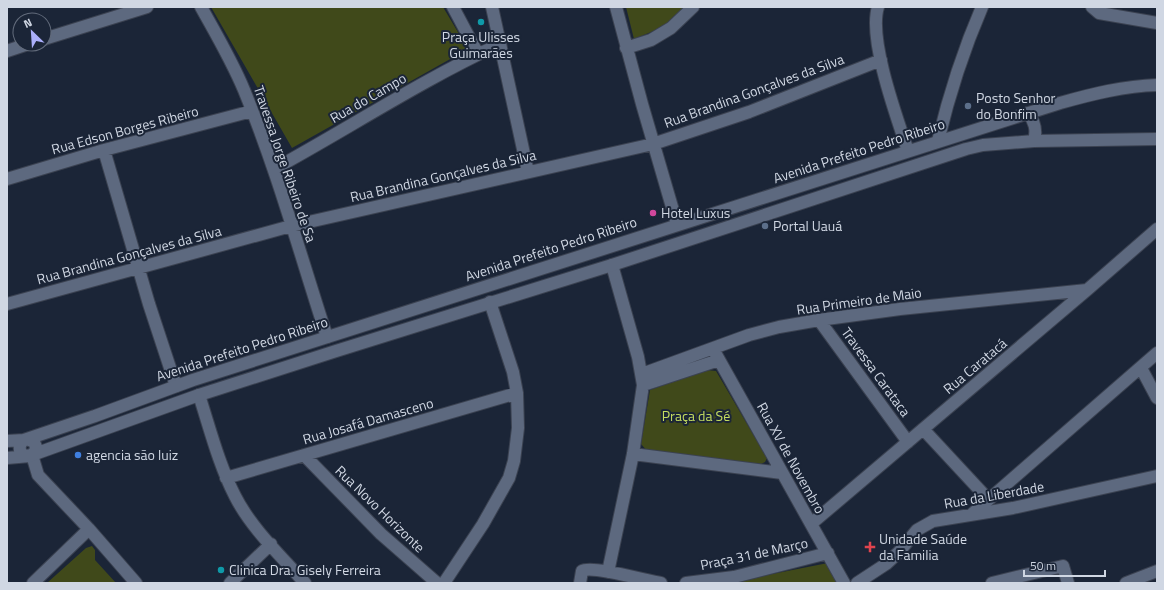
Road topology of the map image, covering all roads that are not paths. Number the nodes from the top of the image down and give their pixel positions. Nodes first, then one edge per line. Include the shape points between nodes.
1 (147, 7) edge
2 (201, 7) edge
3 (453, 7) edge
4 (492, 7) edge
5 (616, 7) edge
6 (693, 7) edge
7 (878, 7) edge
8 (982, 7) edge
9 (1092, 7) edge
10 (1157, 23) edge
11 (52, 37) edge
12 (500, 44) junction
13 (626, 48) junction
14 (478, 54) junction
15 (881, 60) junction
16 (1157, 85) edge
17 (252, 111) junction
18 (1028, 112) junction
19 (1157, 140) edge
20 (938, 141) junction
21 (1034, 141) junction
22 (653, 144) junction
23 (104, 150) junction
24 (908, 151) junction
25 (942, 156) junction
26 (274, 169) junction
27 (528, 172) junction
28 (7, 179) edge
29 (677, 224) junction
30 (291, 226) junction
31 (1157, 229) edge
32 (682, 242) junction
33 (606, 247) junction
34 (612, 265) junction
35 (139, 267) junction
36 (485, 287) junction
37 (1087, 290) junction
38 (490, 302) junction
39 (7, 304) edge
40 (819, 320) junction
41 (327, 337) junction
42 (713, 349) junction
43 (332, 352) junction
44 (1157, 353) edge
45 (719, 360) junction
46 (1141, 368) junction
47 (193, 380) junction
48 (642, 380) junction
49 (176, 386) junction
50 (518, 393) junction
51 (199, 396) junction
52 (1157, 398) edge
53 (181, 402) junction
54 (923, 429) junction
55 (26, 440) junction
56 (7, 441) edge
57 (908, 442) junction
58 (633, 454) junction
59 (304, 455) junction
60 (31, 456) junction
61 (7, 458) edge
62 (782, 473) junction
63 (1157, 476) edge
64 (226, 478) junction
65 (988, 499) junction
66 (971, 515) junction
67 (811, 524) junction
68 (89, 529) junction
69 (271, 544) junction
70 (828, 554) junction
71 (1157, 571) edge
72 (608, 572) junction
73 (734, 580) edge
74 (648, 582) edge
75 (33, 583) edge
76 (136, 583) edge
77 (230, 583) edge
78 (305, 583) edge
79 (437, 583) edge
80 (444, 583) edge
81 (580, 583) edge
82 (661, 583) edge
83 (686, 583) edge
84 (844, 583) edge
85 (857, 583) edge
86 (992, 583) edge
87 (1068, 583) edge
88 (1126, 583) edge

1 - 11 street
2 - 17 street, Travessa Jorge Ribeiro de Sa
3 - 14 street
4 - 12 street
5 - 13 street
6 - 13 street via 671,28 651,40
7 - 15 street via 875,27
8 - 20 street via 955,79
9 - 10 street via 1099,13
12 - 14 street, Rua do Campo
12 - 27 street
13 - 22 street
14 - 26 street, Rua do Campo
15 - 22 street, Rua Brandina Gonçalves da Silva via 749,112
15 - 24 street
16 - 18 street, Avenida Prefeito Pedro Ribeiro via 1092,94
17 - 23 street, Rua Edson Borges Ribeiro
17 - 26 street, Travessa Jorge Ribeiro de Sa
18 - 20 street, Avenida Prefeito Pedro Ribeiro
18 - 21 street via 1036,129
19 - 21 street
20 - 24 street, Avenida Prefeito Pedro Ribeiro
20 - 25 street
21 - 25 street via 983,145
22 - 27 street, Rua Brandina Gonçalves da Silva
22 - 29 street
23 - 28 street, Rua Edson Borges Ribeiro
23 - 35 street
24 - 29 street, Avenida Prefeito Pedro Ribeiro
25 - 32 street
26 - 30 street, Travessa Jorge Ribeiro de Sa
27 - 30 street, Rua Brandina Gonçalves da Silva
29 - 32 street
29 - 33 street, Avenida Prefeito Pedro Ribeiro
30 - 35 street, Rua Brandina Gonçalves da Silva
30 - 41 street, Travessa Jorge Ribeiro de Sa
31 - 37 street, Rua Caratacá
32 - 34 street
33 - 34 street
33 - 36 street, Avenida Prefeito Pedro Ribeiro
34 - 38 street
34 - 48 street
35 - 39 street, Rua Brandina Gonçalves da Silva
35 - 49 street
36 - 38 street
36 - 41 street, Avenida Prefeito Pedro Ribeiro
37 - 40 street, Rua Primeiro de Maio
37 - 54 street, Rua Caratacá
38 - 43 street
38 - 50 street
40 - 42 street, Rua Primeiro de Maio via 749,335
40 - 57 street, Travessa Carataca
41 - 43 street, Travessa Jorge Ribeiro de Sa
41 - 47 street, Avenida Prefeito Pedro Ribeiro
42 - 45 street, Rua XV de Novembro
42 - 48 street, Rua Primeiro de Maio
43 - 51 street
44 - 46 street
45 - 48 street
45 - 62 street, Rua XV de Novembro
46 - 52 street
46 - 65 street
47 - 49 street, Avenida Prefeito Pedro Ribeiro
47 - 51 street
48 - 58 street
49 - 53 street
49 - 55 street, Avenida Prefeito Pedro Ribeiro
50 - 59 street, Rua Josafá Damasceno
50 - 80 street via 518,428 509,478 483,524
51 - 53 street
51 - 64 street
53 - 60 street
54 - 57 street, Rua Caratacá
54 - 65 street
55 - 56 street, Avenida Prefeito Pedro Ribeiro
55 - 60 street via 36,445 36,450
57 - 67 street, Rua Caratacá
58 - 62 street
58 - 72 street
59 - 64 street, Rua Josafá Damasceno
59 - 79 street, Rua Novo Horizonte via 371,524
60 - 61 street
60 - 68 street via 38,475
62 - 67 street, Rua XV de Novembro
63 - 66 street, Rua da Liberdade
64 - 69 street via 249,519
65 - 66 street
66 - 85 street, Rua da Liberdade via 933,521 917,530 886,564
67 - 70 street, Rua XV de Novembro
68 - 75 street
68 - 76 street
69 - 77 street
69 - 78 street
70 - 73 street, Praça 31 de Março
70 - 84 street, Rua XV de Novembro
71 - 88 street
72 - 74 street
72 - 81 street via 584,570
73 - 83 street, Praça 31 de Março
74 - 82 street
86 - 87 street via 1063,566

